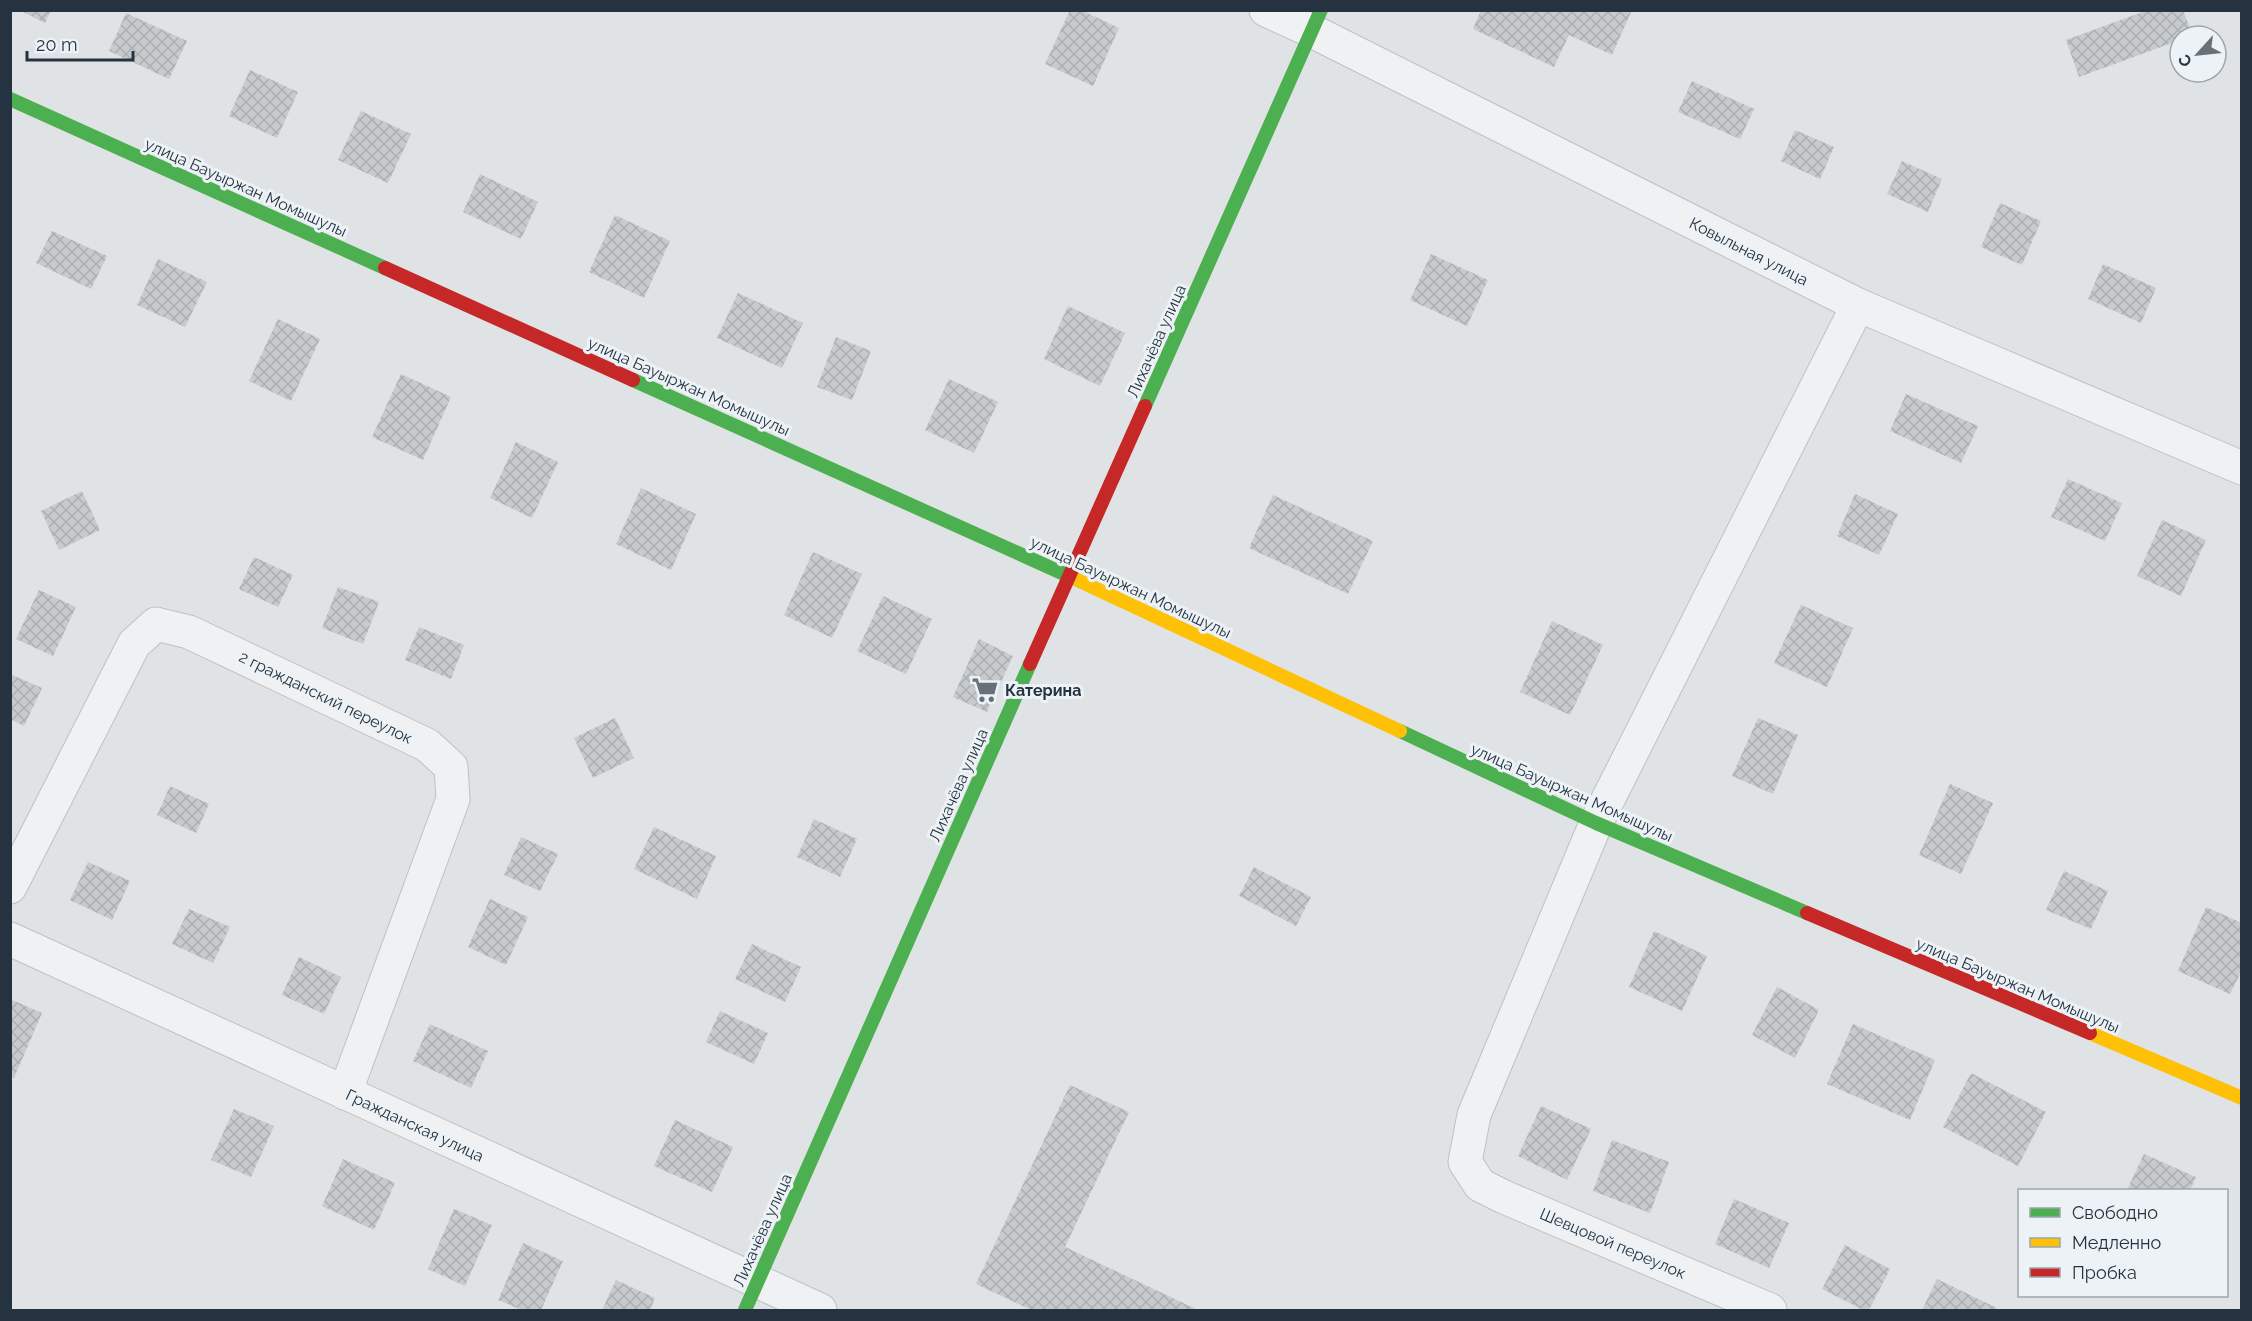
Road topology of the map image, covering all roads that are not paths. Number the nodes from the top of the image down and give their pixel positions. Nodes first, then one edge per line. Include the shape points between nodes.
1 (1266, 10) edge
2 (1317, 21) edge
3 (10, 99) edge
4 (1858, 305) junction
5 (2241, 468) edge
6 (1069, 576) junction
7 (1596, 823) junction
8 (10, 887) edge
9 (10, 939) edge
10 (345, 1093) junction
11 (2241, 1098) edge
12 (751, 1296) edge
13 (820, 1311) edge
14 (1770, 1311) edge

1 - 2 street, Ковыльная улица
2 - 4 street, Ковыльная улица
2 - 6 street, Лихачёва улица
3 - 6 street, улица Бауыржан Момышулы
4 - 5 street, Ковыльная улица
4 - 7 street
6 - 7 street, улица Бауыржан Момышулы
6 - 12 street, Лихачёва улица
7 - 11 street, улица Бауыржан Момышулы
7 - 14 street, Шевцовой переулок via 1474,1115 1465,1162 1480,1185 1504,1197
8 - 10 street, 2 гражданский переулок via 134,644 156,624 189,632 427,745 451,767 453,799
9 - 10 street, Гражданская улица
10 - 12 street, Гражданская улица
12 - 13 street, Гражданская улица

